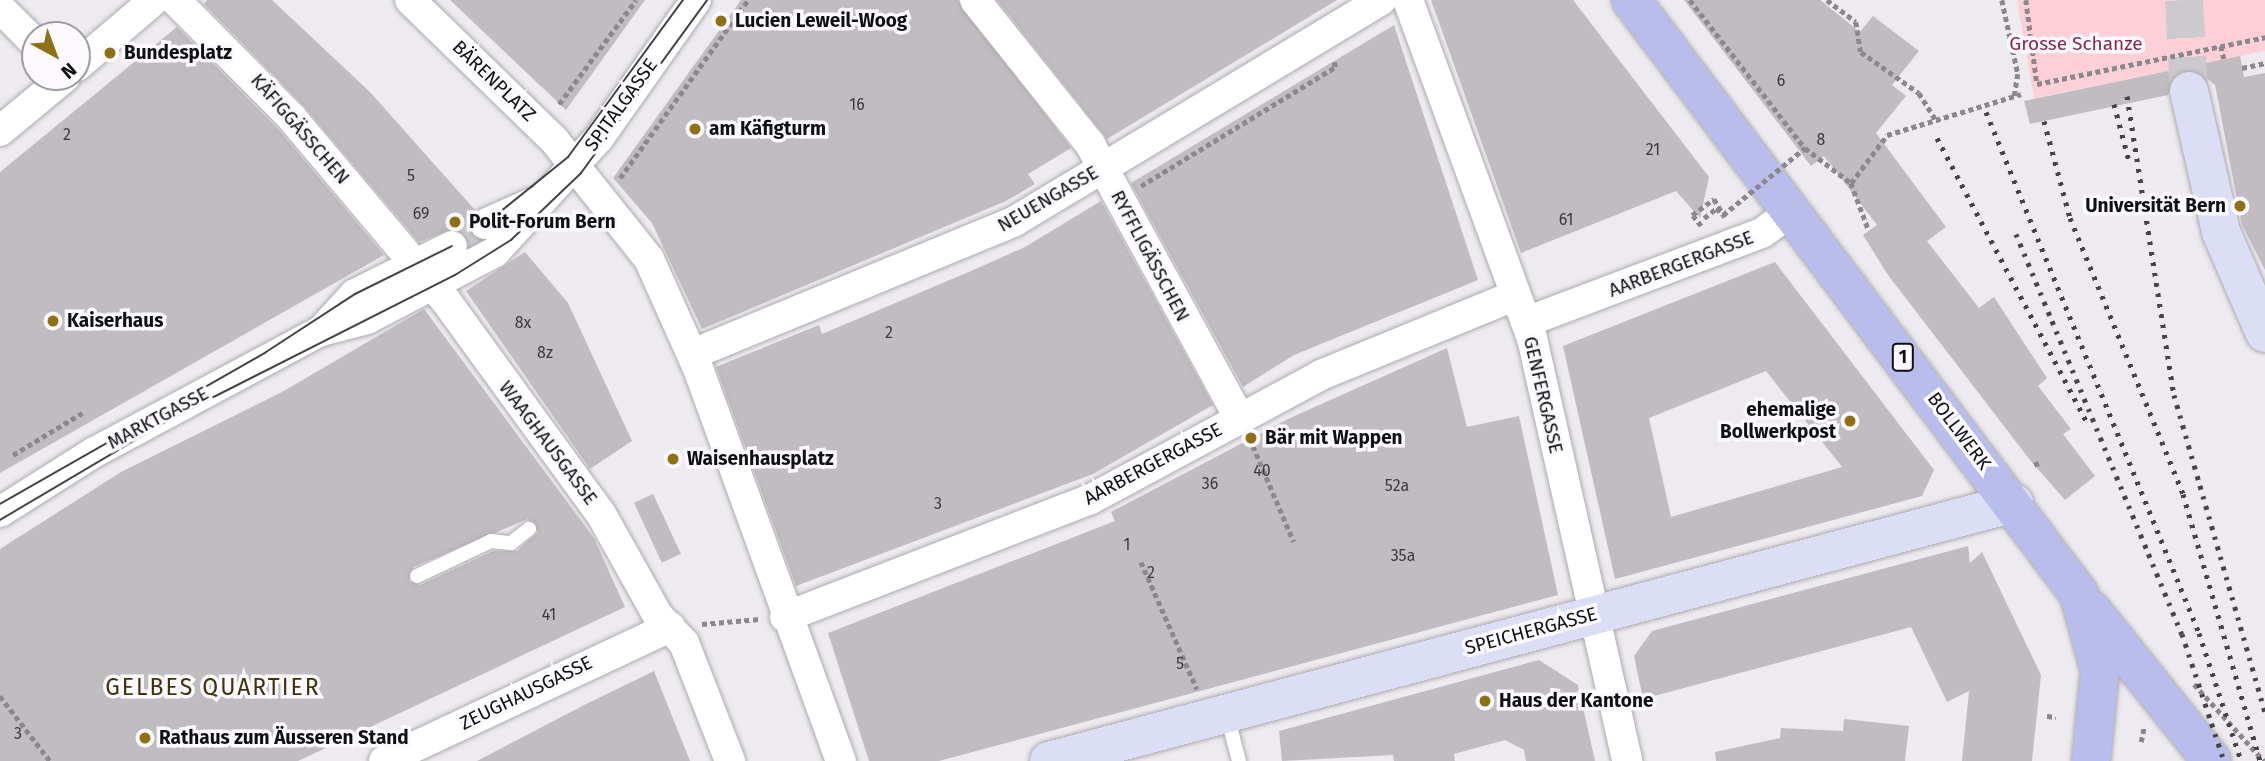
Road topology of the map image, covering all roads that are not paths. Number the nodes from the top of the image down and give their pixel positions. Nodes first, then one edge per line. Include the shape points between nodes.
1 (154, 0) edge
2 (176, 0) edge
3 (410, 0) edge
4 (696, 0) edge
5 (975, 0) edge
6 (1382, 0) edge
7 (1408, 0) edge
8 (1631, 0) edge
9 (0, 8) edge
10 (21, 29) edge
11 (91, 53) edge
12 (46, 91) edge
13 (2189, 91) tunnel mouth
14 (0, 131) edge
15 (575, 165) junction
16 (1104, 168) junction
17 (535, 202) junction
18 (1792, 211) junction
19 (485, 223) tunnel mouth
20 (452, 246) tunnel mouth
21 (424, 276) junction
22 (1520, 309) junction
23 (2265, 333) edge
24 (692, 354) junction
25 (1240, 419) junction
26 (2014, 503) junction
27 (0, 512) edge
28 (529, 529) dead end
29 (417, 576) dead end
30 (2079, 594) junction
31 (1592, 615) junction
32 (785, 617) junction
33 (670, 627) junction
34 (1213, 705) junction
35 (1124, 751) edge
36 (384, 761) edge
37 (730, 761) edge
38 (841, 761) edge
39 (1049, 761) edge
40 (1239, 761) edge
41 (1627, 761) edge
42 (2091, 761) edge
43 (2212, 761) edge

1 - 11 street
2 - 21 street, KÄFIGGÄSSCHEN via 292,117
3 - 15 street, BÄRENPLATZ
4 - 15 street, SPITALGASSE
5 - 16 street, RYFFLIGÄSSCHEN via 1029,60
6 - 16 street, NEUENGASSE
7 - 22 street, GENFERGASSE
8 - 18 main road, BOLLWERK / 1
9 - 10 street
12 - 14 street
13 - 23 street via 2221,232
15 - 17 street, SPITALGASSE
15 - 24 street via 649,259
16 - 24 street, NEUENGASSE via 1015,221
16 - 25 street, RYFFLIGÄSSCHEN
17 - 19 street
17 - 21 street, MARKTGASSE via 501,247
18 - 22 street, AARBERGERGASSE via 1762,233
18 - 26 main road, BOLLWERK / 1
20 - 21 street, MARKTGASSE
21 - 27 street, MARKTGASSE via 355,294 321,331 93,453
21 - 33 street, WAAGHAUSGASSE
22 - 25 street, AARBERGERGASSE via 1387,346
22 - 31 street, GENFERGASSE
24 - 32 street
25 - 32 street, AARBERGERGASSE via 1091,499
26 - 30 main road, BOLLWERK / 1
26 - 31 street, SPEICHERGASSE
28 - 29 lane via 510,544 491,541
30 - 42 main road, BOLLWERK / 1 via 2100,670
30 - 43 main road, 1
31 - 34 street, SPEICHERGASSE
31 - 41 street, GENFERGASSE
32 - 38 street
33 - 36 street, ZEUGHAUSGASSE
33 - 37 street via 684,643
34 - 35 street, SPEICHERGASSE
34 - 40 lane
35 - 39 street, SPEICHERGASSE

